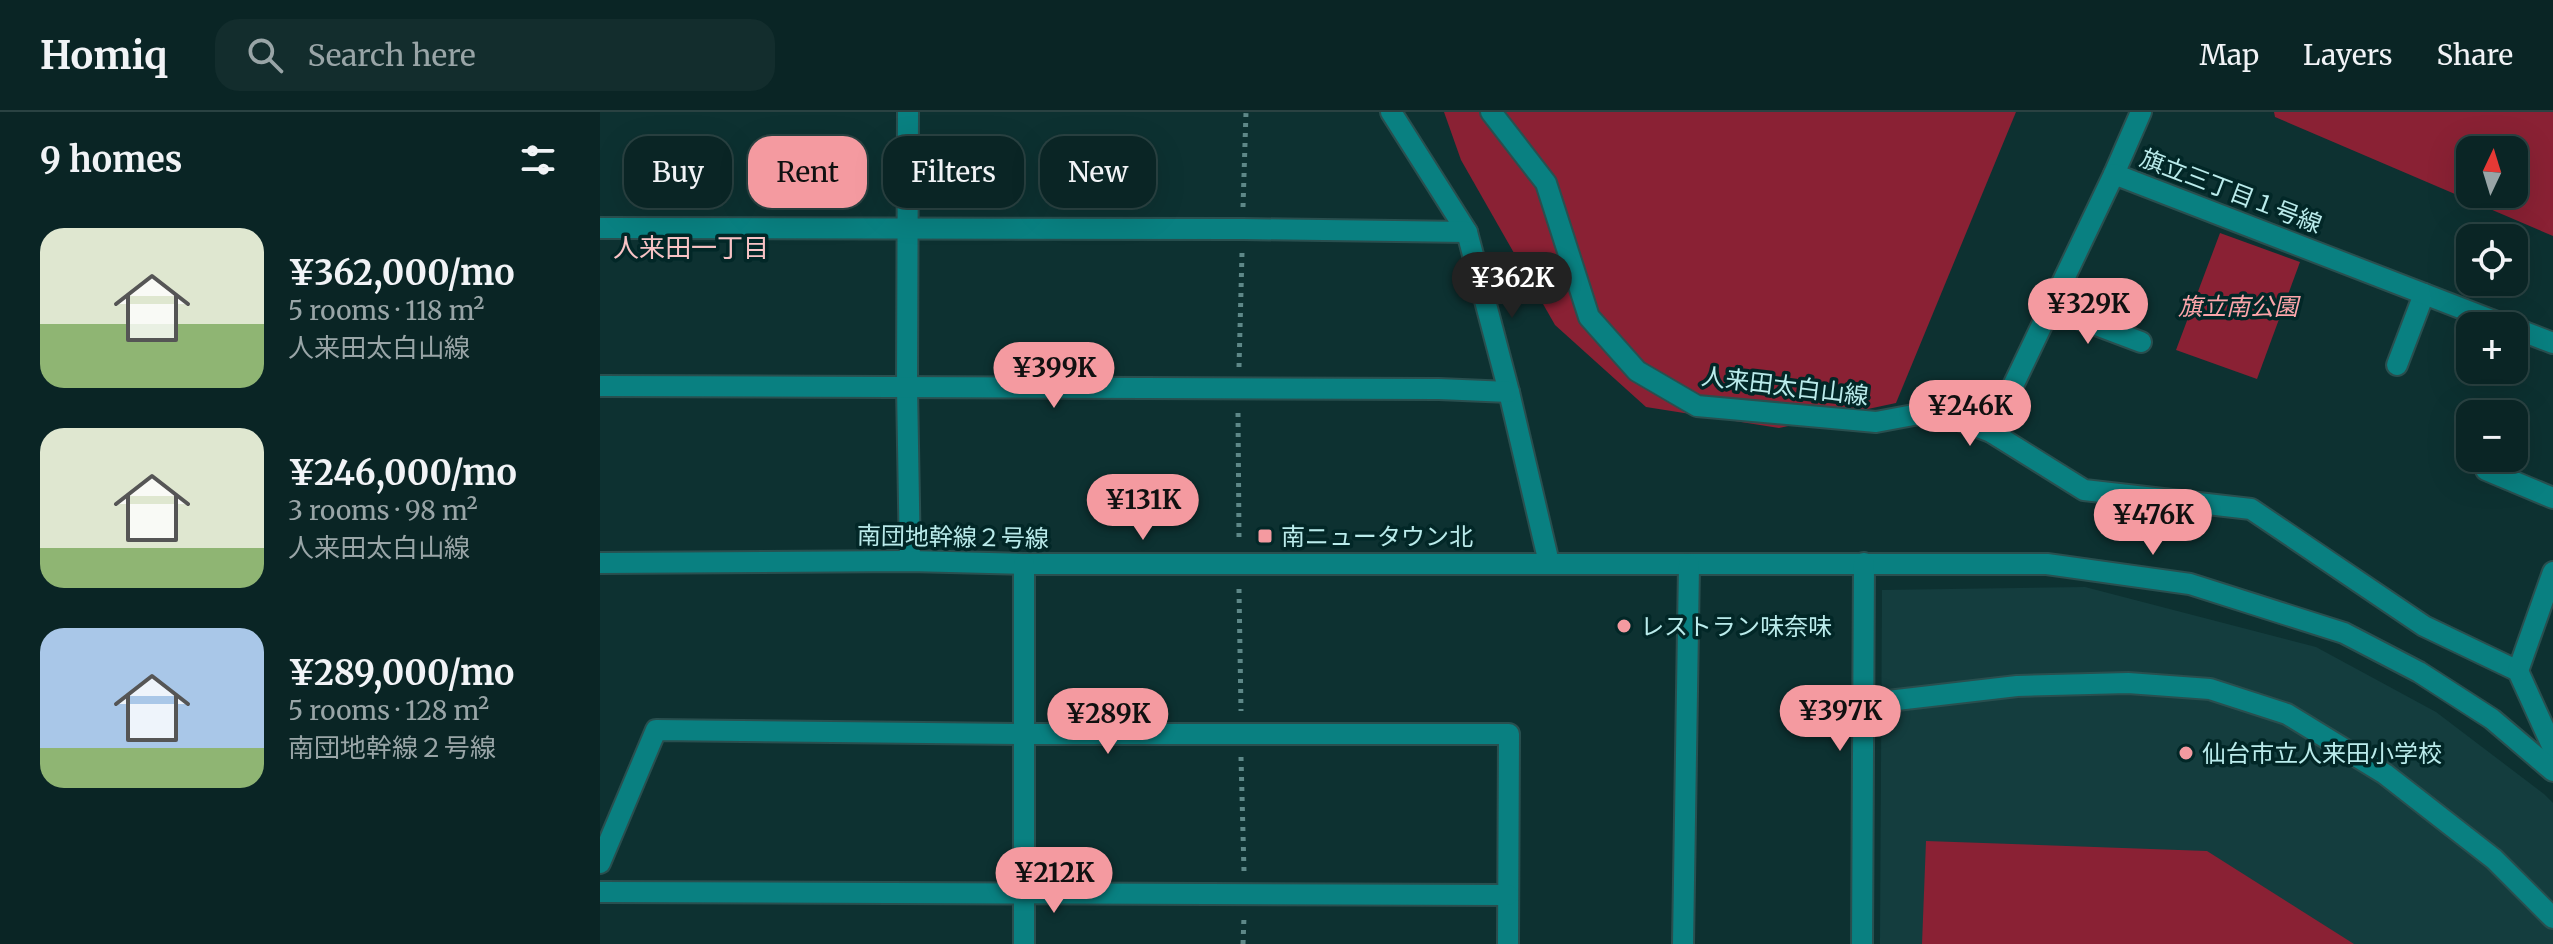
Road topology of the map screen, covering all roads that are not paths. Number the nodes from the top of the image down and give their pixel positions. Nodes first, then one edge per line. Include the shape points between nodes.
1 (908, 112) edge
2 (1391, 112) edge
3 (1491, 112) edge
4 (2141, 112) edge
5 (2114, 174) junction
6 (600, 228) edge
7 (908, 228) junction
8 (1467, 232) junction
9 (2424, 294) junction
10 (2051, 308) junction
11 (2471, 312) edge
12 (2528, 333) edge
13 (2141, 342) dead end
14 (2553, 343) edge
15 (2397, 365) dead end
16 (600, 386) edge
17 (907, 387) junction
18 (1509, 392) junction
19 (1991, 432) junction
20 (2491, 472) edge
21 (2553, 498) edge
22 (910, 561) junction
23 (600, 563) edge
24 (1549, 563) junction
25 (1864, 563) junction
26 (1024, 564) junction
27 (1689, 565) junction
28 (2553, 572) edge
29 (2518, 671) junction
30 (1862, 704) junction
31 (1025, 734) junction
32 (2553, 748) edge
33 (2553, 771) edge
34 (600, 863) edge
35 (600, 892) edge
36 (1025, 893) junction
37 (1508, 895) junction
38 (2553, 918) edge
39 (1024, 944) edge
40 (1508, 944) edge
41 (1683, 944) edge
42 (1862, 944) edge

1 - 7 street
2 - 8 street
3 - 19 street, 人来田太白山線 via 1546,183 1589,317 1637,371 1697,406 1876,422 1935,411
4 - 5 street
5 - 9 street, 旗立三丁目１号線
5 - 10 street, 旗立三丁目１号線
6 - 7 street
7 - 8 street
7 - 17 street
8 - 18 street
9 - 11 street, 旗立三丁目１号線
9 - 15 street
10 - 13 street
10 - 19 street, 旗立三丁目１号線
12 - 14 street
16 - 17 street
17 - 18 street
17 - 22 street
18 - 24 street
19 - 29 street, 人来田太白山線 via 2084,490 2251,509 2424,626
20 - 21 street
22 - 23 street, 南団地幹線２号線
22 - 26 street, 南団地幹線２号線
24 - 26 street, 南団地幹線２号線
24 - 27 street, 南団地幹線２号線
25 - 27 street, 南団地幹線２号線
25 - 30 street
25 - 33 street, 南団地幹線２号線 via 2047,564 2190,584 2344,633 2492,719
26 - 31 street
27 - 41 street
28 - 29 street
29 - 32 street
30 - 38 street via 2049,685 2128,683 2223,693 2287,714 2385,774 2494,859
30 - 42 street
31 - 34 street via 656,730
31 - 36 street
31 - 37 street via 1509,734
35 - 36 street
36 - 37 street
36 - 39 street
37 - 40 street

